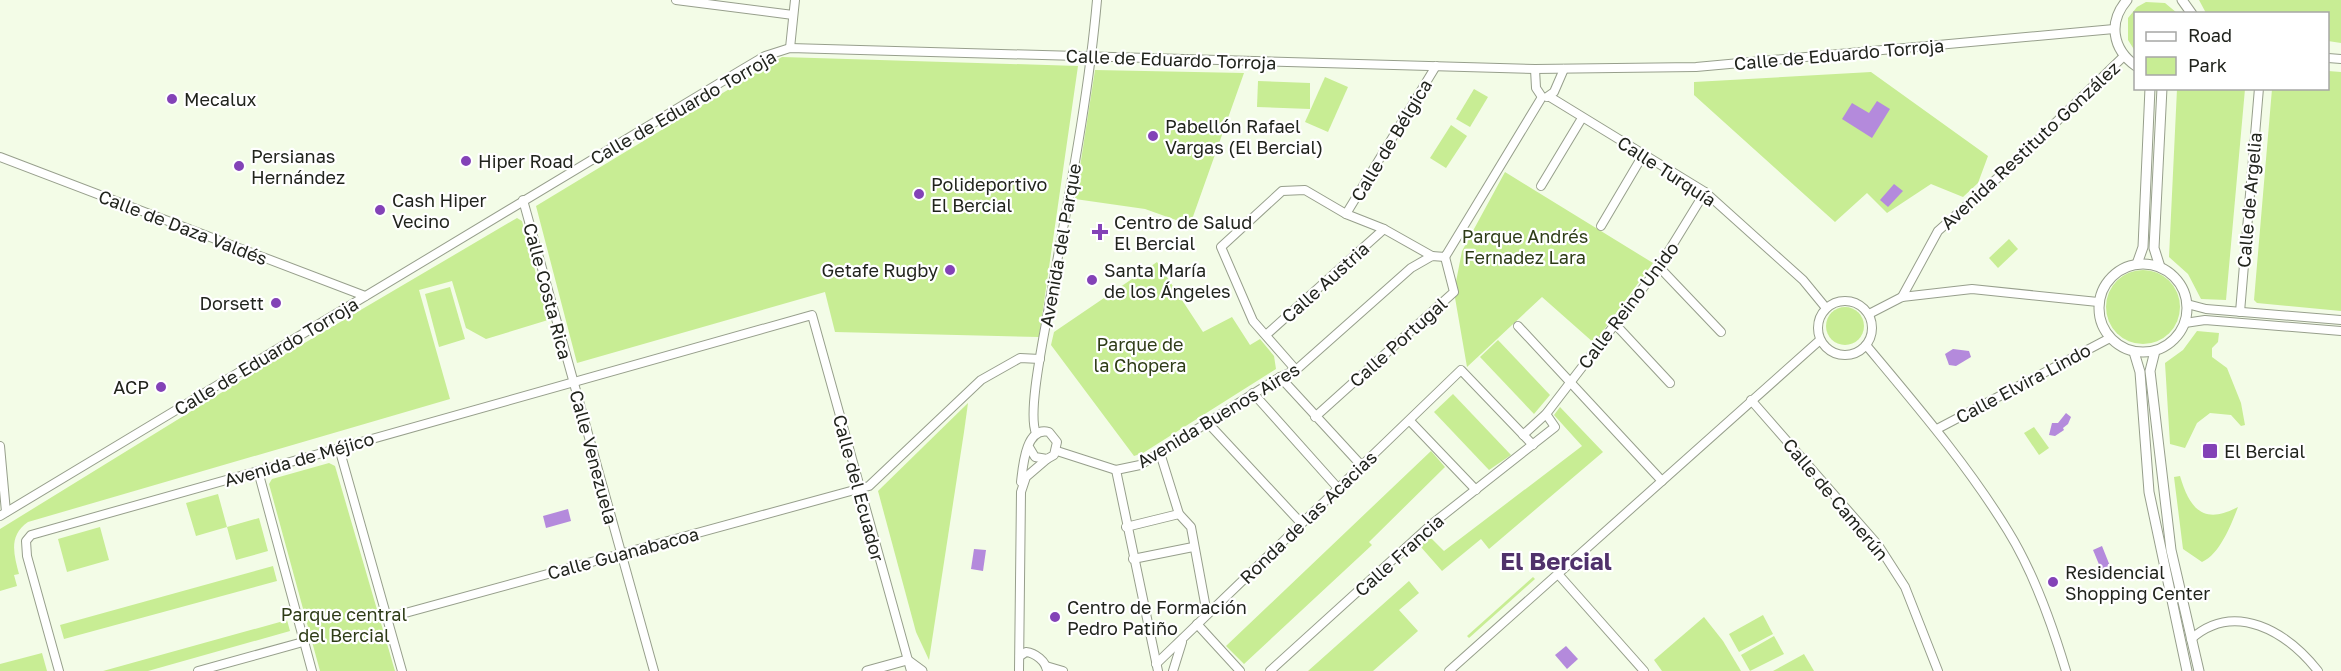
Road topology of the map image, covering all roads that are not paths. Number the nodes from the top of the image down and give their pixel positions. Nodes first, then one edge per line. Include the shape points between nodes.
1 (676, 0) edge
2 (795, 0) edge
3 (1097, 0) edge
4 (2116, 0) edge
5 (2127, 0) edge
6 (2118, 11) junction
7 (793, 15) junction
8 (2114, 29) junction
9 (790, 48) junction
10 (1092, 57) junction
11 (2124, 57) junction
12 (2134, 65) edge
13 (1436, 66) junction
14 (1535, 69) junction
15 (1564, 69) junction
16 (2150, 90) edge
17 (2162, 90) edge
18 (2259, 90) edge
19 (1546, 97) junction
20 (1582, 118) junction
21 (1643, 155) junction
22 (0, 157) edge
23 (1541, 186) dead end
24 (1705, 192) junction
25 (524, 201) junction
26 (1346, 214) junction
27 (1601, 226) dead end
28 (1384, 229) junction
29 (1432, 256) junction
30 (1445, 257) junction
31 (2137, 264) junction
32 (1659, 267) junction
33 (2160, 267) junction
34 (365, 296) junction
35 (1902, 297) junction
36 (2098, 302) junction
37 (2187, 304) junction
38 (1826, 308) junction
39 (2240, 312) junction
40 (812, 315) joint
41 (1869, 315) junction
42 (2341, 320) edge
43 (2185, 323) junction
44 (1615, 324) junction
45 (1518, 326) dead end
46 (2341, 331) edge
47 (1721, 332) dead end
48 (1266, 335) junction
49 (2110, 338) junction
50 (1820, 340) junction
51 (1866, 345) junction
52 (2155, 351) junction
53 (2134, 352) junction
54 (1040, 359) junction
55 (1296, 370) junction
56 (1280, 377) junction
57 (573, 381) junction
58 (1570, 382) junction
59 (1670, 383) dead end
60 (1253, 393) junction
61 (1751, 400) junction
62 (1546, 414) junction
63 (1316, 417) junction
64 (1410, 421) junction
65 (1207, 422) junction
66 (1937, 429) junction
67 (1036, 432) junction
68 (1523, 435) junction
69 (1533, 445) junction
70 (0, 446) edge
71 (1029, 447) junction
72 (339, 448) junction
73 (1057, 451) junction
74 (1160, 453) junction
75 (1047, 459) junction
76 (1361, 465) junction
77 (1116, 470) junction
78 (258, 471) junction
79 (1662, 481) junction
80 (859, 487) junction
81 (1337, 487) junction
82 (1476, 490) junction
83 (1021, 492) junction
84 (3, 514) edge
85 (1179, 514) junction
86 (1300, 523) junction
87 (1126, 527) junction
88 (1193, 547) junction
89 (621, 553) junction
90 (1133, 559) junction
91 (1558, 574) junction
92 (1207, 614) junction
93 (387, 618) junction
94 (1020, 624) junction
95 (1197, 624) junction
96 (1184, 638) junction
97 (2191, 639) junction
98 (303, 642) junction
99 (1032, 652) junction
100 (908, 660) junction
101 (1020, 663) edge
102 (1157, 667) edge
103 (1047, 668) edge
104 (59, 671) edge
105 (198, 671) edge
106 (312, 671) edge
107 (402, 671) edge
108 (654, 671) edge
109 (867, 671) edge
110 (911, 671) edge
111 (922, 671) edge
112 (1027, 671) edge
113 (1063, 671) edge
114 (1173, 671) edge
115 (1240, 671) edge
116 (1270, 671) edge
117 (1449, 671) edge
118 (1644, 671) edge
119 (1938, 671) edge
120 (2066, 671) edge
121 (2187, 671) edge
122 (2199, 671) edge
123 (2318, 671) edge

1 - 7 street
2 - 7 street
3 - 10 street, Avenida del Parque
4 - 6 street
5 - 6 street
6 - 8 street
7 - 9 street
8 - 11 street
8 - 15 street, Calle de Eduardo Torroja via 1696,67
9 - 10 street, Calle de Eduardo Torroja
9 - 25 street, Calle de Eduardo Torroja via 765,56
10 - 13 street, Calle de Eduardo Torroja
10 - 54 street, Avenida del Parque
11 - 12 street
11 - 35 street, Avenida Restituto González via 1938,231
13 - 14 street, Calle de Eduardo Torroja
13 - 26 street, Calle de Bélgica
14 - 15 street, Calle de Eduardo Torroja
14 - 19 street via 1536,88
15 - 19 street
16 - 31 street via 2143,247
17 - 33 street via 2154,248
18 - 39 street, Calle de Argelia
19 - 20 street, Calle Turquía
19 - 30 street
20 - 21 street, Calle Turquía
20 - 23 street
21 - 24 street, Calle Turquía
21 - 27 street
22 - 34 street, Calle de Daza Valdés
24 - 32 street, Calle Reino Unido
24 - 38 street, Calle Turquía via 1803,280
25 - 34 street, Calle de Eduardo Torroja
25 - 57 street, Calle Costa Rica
26 - 28 street
26 - 48 street via 1305,190 1282,191 1221,247 1253,321
28 - 29 street
28 - 48 street, Calle Austria
29 - 30 street
29 - 55 street, Avenida Buenos Aires via 1411,268
30 - 63 street, Calle Portugal via 1454,292
31 - 33 street
31 - 36 street via 2112,276
32 - 44 street, Calle Reino Unido
32 - 47 street
33 - 37 street via 2179,282
34 - 84 street, Calle de Eduardo Torroja
35 - 36 street via 1972,289
35 - 41 street
36 - 49 street via 2100,321
37 - 39 street
37 - 43 street
38 - 41 street via 1842,300 1852,301
38 - 50 street via 1818,323
39 - 42 street
40 - 57 street, Avenida de Méjico
40 - 80 street, Calle del Ecuador
41 - 51 street via 1871,336
43 - 46 street via 2205,320
43 - 52 street via 2173,342
44 - 58 street, Calle Reino Unido
44 - 59 street
45 - 58 street
48 - 55 street
49 - 53 street
49 - 66 street, Calle Elvira Lindo
50 - 51 street via 1843,355 1853,354
50 - 61 street
51 - 66 street
52 - 53 street
52 - 97 street via 2150,371 2171,550
53 - 121 street via 2140,372 2149,492
54 - 67 street, Avenida del Parque via 1033,420
54 - 80 street, Calle Guanabacoa via 1020,358 981,380 869,486
55 - 56 street, Avenida Buenos Aires
56 - 60 street, Avenida Buenos Aires
56 - 63 street
57 - 72 street, Avenida de Méjico
57 - 89 street, Calle Venezuela
58 - 62 street, Calle Reino Unido
58 - 79 street
60 - 65 street, Avenida Buenos Aires
60 - 81 street
61 - 79 street
61 - 119 street, Calle de Camerún via 1878,545 1905,587
62 - 68 street, Calle Reino Unido
62 - 69 street, Calle Francia via 1555,427
63 - 76 street
64 - 68 street, Ronda de las Acacias via 1461,370
64 - 76 street, Ronda de las Acacias
64 - 82 street
65 - 74 street, Avenida Buenos Aires
65 - 86 street
66 - 120 street via 2009,532 2041,598
67 - 71 street
67 - 73 street via 1053,434
68 - 69 street
69 - 82 street, Calle Francia
70 - 84 street
71 - 75 street via 1035,457
71 - 83 street
72 - 78 street, Avenida de Méjico
72 - 93 street
73 - 75 street
73 - 77 street, Avenida Buenos Aires
74 - 77 street, Avenida Buenos Aires via 1140,465
74 - 85 street
75 - 83 street via 1026,477
76 - 81 street, Ronda de las Acacias
77 - 87 street
78 - 98 street
78 - 104 street, Avenida de Méjico via 37,533 26,541
79 - 91 street
80 - 89 street, Calle Guanabacoa
80 - 100 street, Calle del Ecuador
81 - 86 street, Ronda de las Acacias
82 - 116 street, Calle Francia via 1432,524
83 - 94 street
85 - 87 street
85 - 88 street via 1191,527
86 - 92 street, Ronda de las Acacias
87 - 90 street
88 - 90 street
88 - 92 street
89 - 93 street, Calle Guanabacoa
89 - 108 street, Calle Venezuela
90 - 102 street
91 - 117 street
91 - 118 street
92 - 95 street, Ronda de las Acacias
93 - 107 street
94 - 99 street via 1025,644
94 - 101 street
95 - 96 street, Ronda de las Acacias
95 - 115 street
96 - 102 street, Ronda de las Acacias
96 - 114 street
97 - 122 street
97 - 123 street via 2215,623 2253,624 2283,638
98 - 105 street
98 - 106 street
99 - 101 street via 1026,652
99 - 103 street
100 - 109 street
100 - 110 street, Calle del Ecuador
100 - 111 street
101 - 112 street
103 - 113 street

